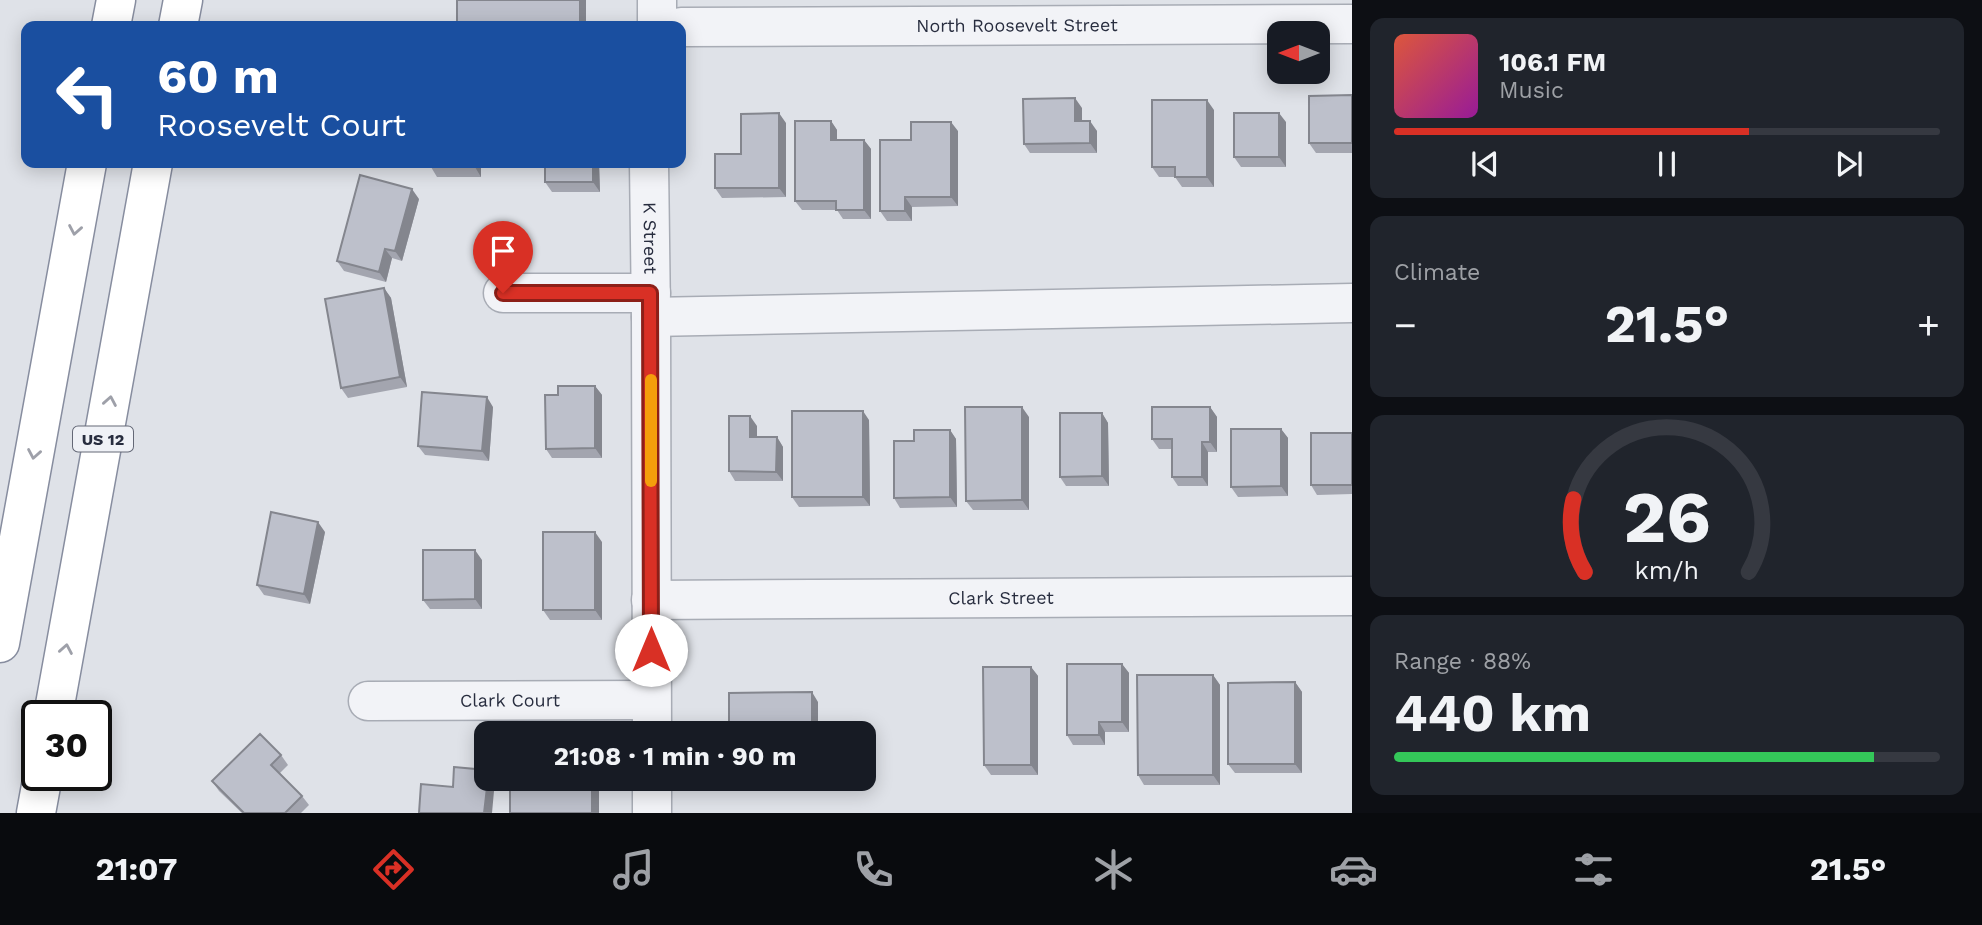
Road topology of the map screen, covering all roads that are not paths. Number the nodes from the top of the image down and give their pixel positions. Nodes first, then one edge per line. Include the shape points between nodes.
1 (116, 0) edge
2 (183, 0) edge
3 (657, 0) edge
4 (112, 21) edge
5 (179, 21) edge
6 (657, 21) edge
7 (1352, 24) edge
8 (686, 27) edge
9 (86, 168) edge
10 (152, 168) edge
11 (649, 168) edge
12 (503, 293) dead end
13 (1352, 303) edge
14 (651, 305) junction
15 (1352, 596) edge
16 (651, 600) junction
17 (0, 643) edge
18 (56, 700) edge
19 (368, 701) dead end
20 (651, 716) edge
21 (40, 791) edge
22 (652, 791) edge
23 (36, 813) edge
24 (652, 813) edge

1 - 4 highway
2 - 5 highway
3 - 6 street
7 - 8 street, North Roosevelt Street
9 -> 17 highway
18 -> 10 highway, US 12
11 - 14 street, K Street
12 - 14 street
13 - 14 street
14 - 16 street, K Street
15 - 16 street, Clark Street
16 - 20 street, K Street
19 - 20 street, Clark Court
21 - 23 highway
22 - 24 street

